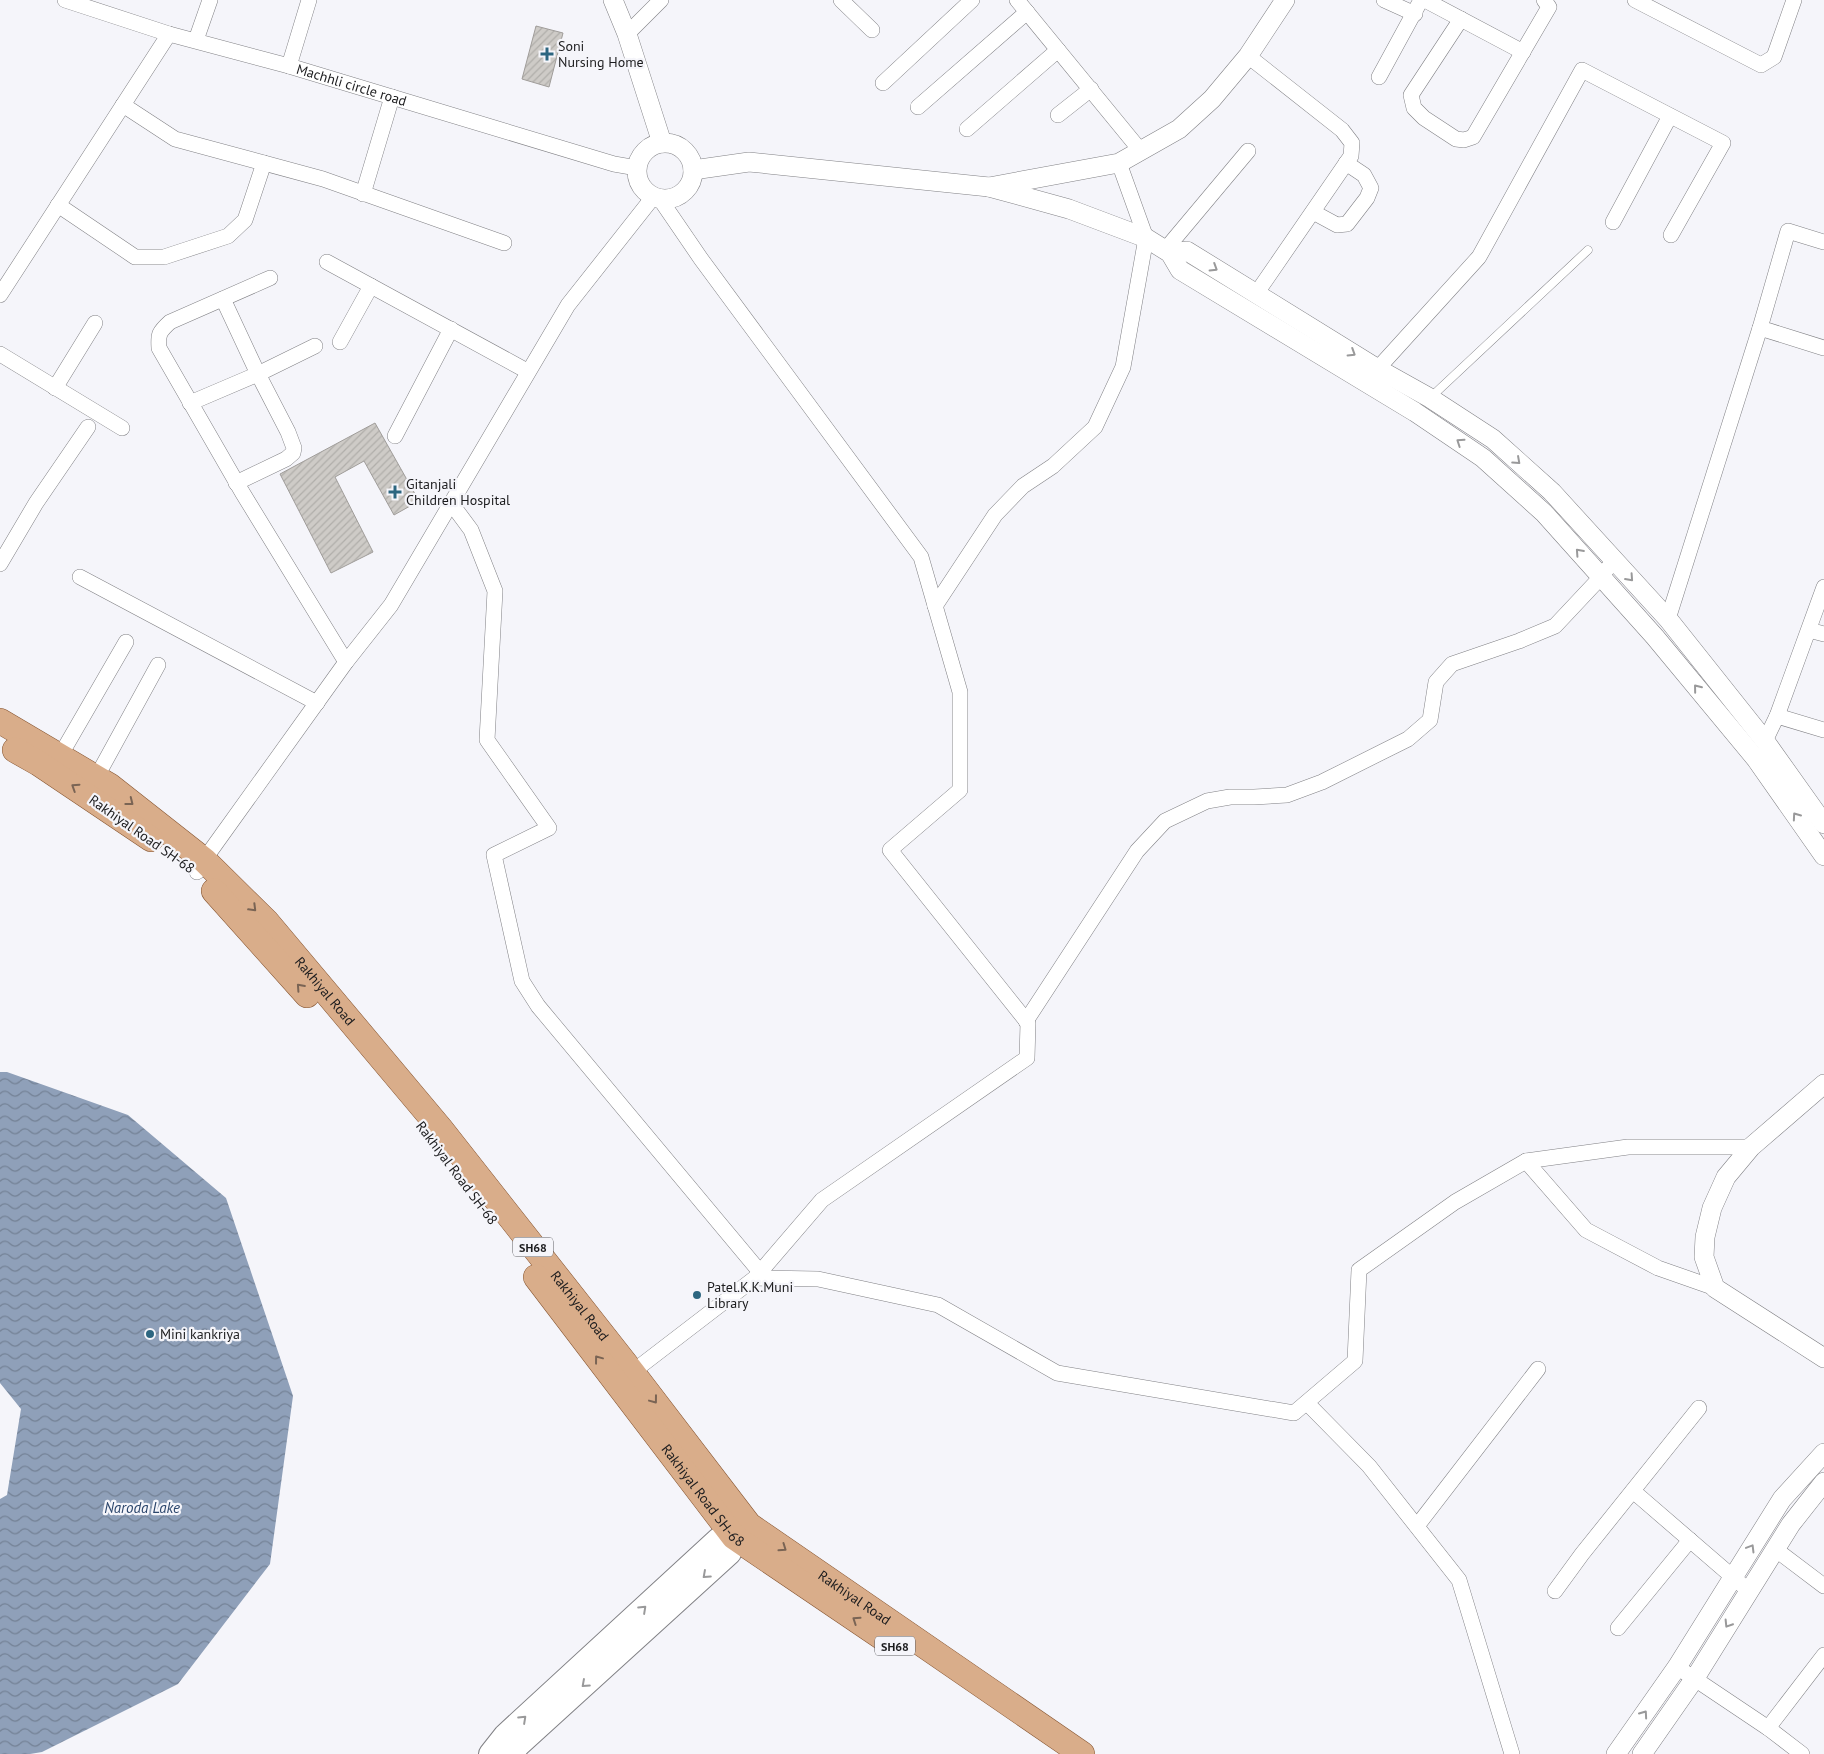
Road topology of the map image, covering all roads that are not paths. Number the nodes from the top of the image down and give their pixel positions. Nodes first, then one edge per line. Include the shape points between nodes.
1 (210, 0) edge
2 (309, 0) edge
3 (613, 0) edge
4 (661, 0) edge
5 (841, 0) edge
6 (972, 0) edge
7 (1017, 0) edge
8 (1285, 0) edge
9 (1384, 0) edge
10 (1425, 0) edge
11 (1544, 0) edge
12 (1635, 0) edge
13 (1794, 0) edge
14 (75, 1) edge
15 (1418, 7) edge
16 (1027, 12) junction
17 (1461, 19) junction
18 (872, 30) dead end
19 (170, 34) junction
20 (627, 34) junction
21 (196, 40) junction
22 (1058, 50) junction
23 (1523, 52) junction
24 (1248, 56) junction
25 (289, 66) junction
26 (1379, 77) dead end
27 (883, 83) dead end
28 (1091, 90) junction
29 (392, 98) junction
30 (123, 105) junction
31 (918, 107) dead end
32 (1058, 115) dead end
33 (1670, 116) junction
34 (967, 129) dead end
35 (662, 143) junction
36 (1140, 150) junction
37 (1248, 151) dead end
38 (264, 163) junction
39 (1119, 163) junction
40 (1346, 163) junction
41 (637, 168) junction
42 (693, 170) junction
43 (989, 187) junction
44 (363, 194) junction
45 (657, 197) junction
46 (58, 205) junction
47 (1312, 212) junction
48 (1614, 222) dead end
49 (1671, 234) dead end
50 (1146, 238) junction
51 (1824, 242) edge
52 (504, 243) dead end
53 (1588, 250) dead end
54 (1168, 252) junction
55 (327, 262) dead end
56 (270, 278) dead end
57 (371, 286) junction
58 (1256, 294) junction
59 (0, 295) edge
60 (223, 299) junction
61 (95, 323) dead end
62 (1760, 328) junction
63 (451, 330) junction
64 (340, 342) dead end
65 (315, 346) dead end
66 (1824, 348) edge
67 (0, 354) edge
68 (1378, 369) junction
69 (528, 371) junction
70 (258, 374) junction
71 (1365, 383) junction
72 (55, 388) junction
73 (1430, 398) junction
74 (190, 403) junction
75 (88, 427) dead end
76 (122, 428) dead end
77 (395, 436) dead end
78 (236, 483) junction
79 (452, 503) junction
80 (1614, 560) junction
81 (0, 564) edge
82 (80, 577) dead end
83 (1602, 578) junction
84 (1824, 587) edge
85 (935, 606) junction
86 (1668, 619) junction
87 (1809, 630) junction
88 (1824, 634) edge
89 (126, 642) dead end
90 (346, 662) junction
91 (158, 665) dead end
92 (317, 704) junction
93 (1777, 716) junction
94 (0, 721) edge
95 (1824, 730) edge
96 (0, 741) edge
97 (1765, 741) junction
98 (60, 756) junction
99 (96, 778) junction
100 (1824, 824) edge
101 (1824, 856) edge
102 (201, 866) junction
103 (1026, 1021) junction
104 (1824, 1084) edge
105 (1751, 1147) junction
106 (1526, 1161) junction
107 (758, 1275) junction
108 (1715, 1288) junction
109 (1824, 1358) edge
110 (1538, 1369) dead end
111 (625, 1378) junction
112 (1307, 1403) junction
113 (1699, 1408) dead end
114 (1824, 1453) edge
115 (1824, 1482) edge
116 (1633, 1491) junction
117 (1417, 1526) junction
118 (742, 1531) junction
119 (1690, 1540) junction
120 (1775, 1549) junction
121 (1733, 1578) junction
122 (1824, 1586) edge
123 (1555, 1591) dead end
124 (1749, 1591) junction
125 (1618, 1628) dead end
126 (1824, 1655) edge
127 (1677, 1667) junction
128 (1695, 1678) junction
129 (1768, 1728) junction
130 (490, 1754) edge
131 (510, 1754) edge
132 (1056, 1754) edge
133 (1082, 1754) edge
134 (1512, 1754) edge
135 (1616, 1754) edge
136 (1642, 1754) edge
137 (1802, 1754) edge

1 - 21 street
2 - 25 street
3 - 20 street
4 - 20 street
5 - 18 street
6 - 27 street
7 - 16 street
8 - 24 street
9 - 15 street
10 - 17 street
11 - 23 street via 1549,7
12 - 13 street via 1761,66 1774,57
14 - 19 street, Machhli circle road
15 - 26 street
16 - 22 street
16 - 31 street
17 - 23 street
17 - 23 street via 1412,95 1414,108 1424,118 1456,139 1473,137
19 - 21 street, Machhli circle road
19 - 30 street
20 - 35 street
21 - 25 street, Machhli circle road
22 - 28 street
22 - 34 street
24 - 36 street via 1212,98 1179,129
24 - 40 street via 1342,130 1352,143
25 - 29 street, Machhli circle road
28 - 32 street
28 - 36 street
29 - 41 street, Machhli circle road
29 - 44 street
30 - 38 street via 175,139
30 - 46 street
33 - 48 street
33 - 49 street via 1724,143
33 - 68 street via 1582,70 1479,257
35 - 41 street via 644,152
35 - 42 street via 675,144 686,152
36 - 39 street
37 - 54 street
38 - 44 street
38 - 46 street via 244,220 228,236 164,257 135,257
39 - 43 street
39 - 50 street
40 - 47 street
40 - 47 street via 1364,175 1372,188 1367,198 1347,224 1337,225
41 - 45 street via 643,188
42 - 43 street via 749,162
42 - 45 street via 692,180 684,192 676,197
43 - 50 street via 1068,209
44 - 52 street
45 - 69 street via 568,305
45 - 85 street via 921,558
46 - 59 street
47 - 58 street
50 - 54 street
50 - 85 street via 1123,367 1095,427 1053,466 1023,486 995,516
51 - 62 street via 1788,231
53 - 73 lane
54 -> 58 street via 1187,251
54 - 71 street via 1180,270
55 - 57 street
56 - 60 street
57 - 63 street
57 - 64 street
58 -> 68 street
60 - 70 street
60 - 74 street via 170,322 160,331 159,348
61 - 72 street
62 - 66 street
62 - 86 street
63 - 69 street
63 - 77 street
65 - 70 street
67 - 72 street
68 - 71 street
68 - 73 street
69 - 79 street
70 - 74 street
70 - 78 street via 288,432 293,454
83 -> 71 street via 1544,513 1483,458
72 - 76 street
73 -> 80 street via 1493,439 1552,492
74 - 78 street
75 - 81 street via 36,503
78 - 90 street
79 - 90 street via 391,605
79 - 107 street via 471,530 495,591 487,740 549,828 494,855 522,981 538,1006
80 - 83 street
80 -> 86 street
82 - 92 street
101 -> 83 street via 1756,759
83 - 103 street via 1555,626 1452,664 1436,682 1430,720 1408,739 1322,782 1287,795 1207,801 1164,822 1137,852
84 - 87 street
85 - 103 street via 960,692 960,790 890,850
86 - 97 street
87 - 88 street
87 - 93 street
89 - 98 street
90 - 92 street
91 - 99 street
92 - 102 street
93 - 95 street
93 - 97 street
94 - 98 main road, Rakhiyal Road / SH68
102 -> 96 main road, Rakhiyal Road SH-68 / SH68
97 - 100 street
98 - 99 main road, Rakhiyal Road / SH68
99 -> 102 main road, Rakhiyal Road / SH68 via 110,786
102 - 111 main road, Rakhiyal Road / SH68 via 267,922 420,1105
103 - 107 street via 1027,1058 822,1200
104 - 105 street
105 - 106 street via 1628,1147
105 - 108 street via 1726,1177 1712,1208 1704,1257
106 - 108 street via 1586,1230 1658,1268
106 - 112 street via 1455,1202 1359,1270 1355,1361
107 - 111 street
107 - 112 street via 818,1279 938,1305 1056,1373 1294,1414
108 - 109 street
110 - 117 street
111 - 118 main road, Rakhiyal Road / SH68
112 - 117 street via 1370,1466
113 - 116 street
121 -> 114 street via 1782,1499
115 - 120 street
116 - 119 street
116 - 123 street
117 - 134 street via 1459,1580
130 -> 118 main road via 505,1736 718,1539
118 -> 131 main road via 730,1552
132 -> 118 main road, Rakhiyal Road SH-68 / SH68
118 -> 133 main road, Rakhiyal Road / SH68
119 - 121 street
119 - 125 street
120 - 122 street
120 - 124 street
121 - 124 street
121 - 127 street
124 -> 128 street
126 - 129 street
127 - 128 street
135 -> 127 street
128 - 129 street
128 - 136 street
129 - 137 street

